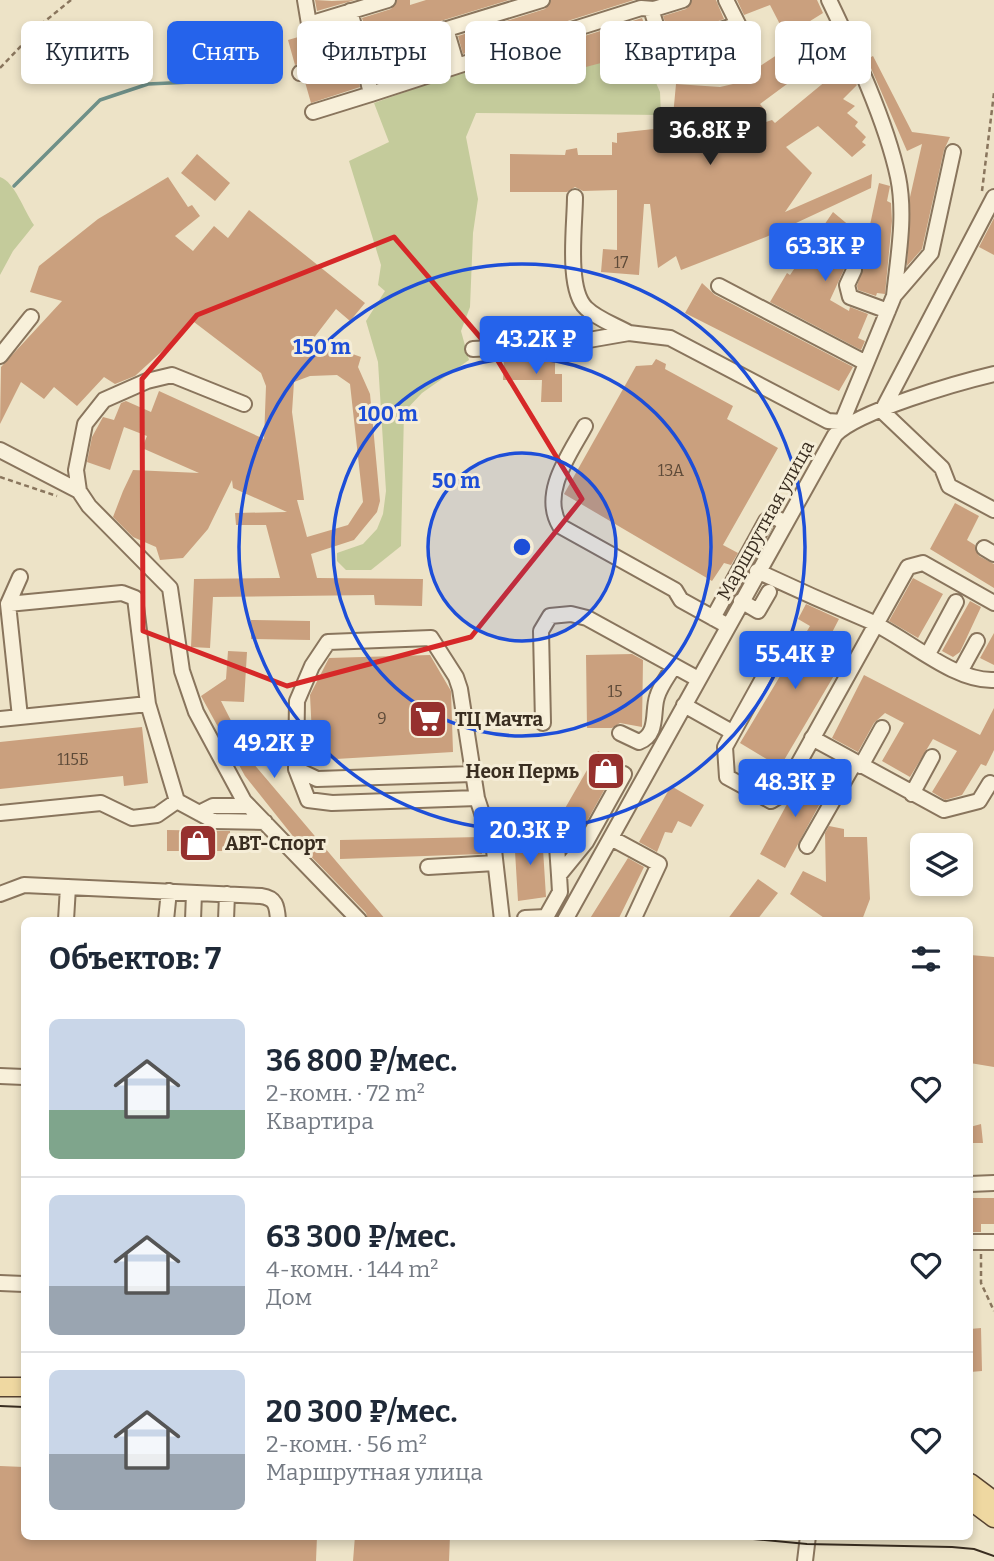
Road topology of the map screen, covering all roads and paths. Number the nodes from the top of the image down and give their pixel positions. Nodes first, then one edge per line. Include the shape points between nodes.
1 (71, 0) edge
2 (305, 0) edge
3 (388, 0) edge
4 (542, 0) edge
5 (683, 0) edge
6 (726, 0) edge
7 (829, 0) edge
8 (651, 9) junction
9 (350, 12) junction
10 (353, 21) edge
11 (451, 27) edge
12 (451, 46) edge
13 (457, 66) junction
14 (0, 68) edge
15 (369, 84) edge
16 (994, 93) edge
17 (372, 94) junction
18 (313, 112) dead end
19 (953, 152) dead end
20 (981, 181) dead end
21 (575, 197) dead end
22 (994, 197) edge
23 (854, 270) dead end
24 (719, 286) dead end
25 (894, 296) junction
26 (888, 311) junction
27 (31, 317) dead end
28 (629, 333) junction
29 (473, 349) dead end
30 (0, 356) edge
31 (866, 363) junction
32 (994, 374) edge
33 (244, 404) dead end
34 (882, 411) junction
35 (843, 424) junction
36 (585, 426) dead end
37 (0, 450) edge
38 (0, 477) edge
39 (79, 491) junction
40 (60, 497) dead end
41 (994, 510) edge
42 (785, 522) junction
43 (757, 572) junction
44 (20, 578) dead end
45 (769, 592) dead end
46 (741, 601) junction
47 (956, 602) dead end
48 (994, 603) edge
49 (8, 604) junction
50 (713, 618) junction
51 (876, 625) junction
52 (727, 626) junction
53 (977, 641) dead end
54 (782, 644) dead end
55 (928, 654) junction
56 (674, 666) junction
57 (960, 672) junction
58 (698, 679) junction
59 (994, 680) edge
60 (148, 704) junction
61 (684, 705) junction
62 (20, 717) junction
63 (0, 719) edge
64 (543, 723) dead end
65 (882, 728) dead end
66 (732, 732) junction
67 (620, 733) dead end
68 (812, 738) junction
69 (932, 757) dead end
70 (858, 764) junction
71 (296, 769) junction
72 (472, 774) junction
73 (624, 774) dead end
74 (990, 783) dead end
75 (912, 794) junction
76 (477, 798) junction
77 (177, 801) junction
78 (249, 806) junction
79 (0, 813) edge
80 (199, 813) junction
81 (265, 822) junction
82 (611, 838) junction
83 (586, 842) junction
84 (557, 846) dead end
85 (807, 846) dead end
86 (600, 857) junction
87 (495, 863) junction
88 (428, 867) dead end
89 (559, 875) junction
90 (68, 887) junction
91 (169, 891) junction
92 (194, 893) junction
93 (0, 894) edge
94 (227, 894) junction
95 (66, 917) edge
96 (166, 917) edge
97 (193, 917) edge
98 (226, 917) edge
99 (278, 917) edge
100 (356, 917) edge
101 (502, 917) edge
102 (546, 917) edge
103 (567, 917) edge
104 (634, 917) edge
105 (0, 1076) edge
106 (21, 1077) edge
107 (994, 1183) edge
108 (973, 1184) edge
109 (982, 1243) edge
110 (0, 1283) edge
111 (21, 1284) edge
112 (994, 1311) edge
113 (0, 1387) edge
114 (21, 1387) edge
115 (973, 1485) edge
116 (994, 1501) edge
117 (973, 1502) edge
118 (994, 1518) edge
119 (808, 1540) edge
120 (805, 1561) edge

1 - 14 path
2 - 9 street via 309,24
3 - 9 street
4 - 11 street
5 - 8 street
6 - 8 street via 738,24 664,50
7 - 25 street via 853,51 898,178 902,223
8 - 13 street via 641,8
9 - 10 street
12 - 13 street
13 - 17 street
15 - 17 street
16 - 20 path
17 - 18 street
19 - 25 street via 930,253
21 - 28 street via 577,298 587,310
22 - 34 street
23 - 26 street via 847,285 850,296
24 - 31 street
25 - 26 street, Маршрутная улица
26 - 31 street, Маршрутная улица
27 - 30 street
28 - 29 street via 560,345
28 - 35 street via 670,338 828,421
31 - 35 street, Маршрутная улица
32 - 34 street via 951,384
33 - 39 street via 172,375 104,400 85,424 76,470
34 - 35 street
34 - 41 street via 942,468 949,486
35 - 42 street, Маршрутная улица
36 - 50 street via 555,484 559,526 674,590 681,600
37 - 39 street
38 - 40 path
39 - 78 street via 170,588 182,671 196,712
42 - 43 street, Маршрутная улица
42 - 50 street via 772,516 766,521
43 - 46 street, Маршрутная улица
43 - 51 street
44 - 49 street
45 - 46 street via 758,611
46 - 52 street, Маршрутная улица
47 - 55 street
48 - 51 street via 923,563 908,568
49 - 60 street via 130,593 138,607
49 - 62 street
50 - 52 street
51 - 55 street
51 - 68 street
52 - 58 street, Маршрутная улица
53 - 57 street
54 - 66 street
55 - 57 street
56 - 58 street
56 - 64 street via 587,618 550,616 541,631
56 - 67 street via 656,697 657,718 646,738 639,742
57 - 59 street via 976,680
58 - 61 street, Маршрутная улица
60 - 62 street
60 - 77 street
61 - 66 street
61 - 82 street, Маршрутная улица
62 - 63 street
65 - 70 street
66 - 68 street via 725,747 727,777 771,801 780,795
68 - 70 street
69 - 75 street
70 - 75 street
70 - 85 street
71 - 72 street via 317,779
71 - 72 street via 297,701 328,642 431,638 460,689
71 - 76 street via 308,800
72 - 76 street
73 - 83 street
74 - 75 street via 979,802 954,810 936,807
76 - 87 street
77 - 79 street via 157,815 132,818 101,803
77 - 80 street
78 - 80 street via 218,805
78 - 81 street
80 - 81 street via 214,821
81 - 100 street
82 - 86 street, Маршрутная улица
82 - 104 street via 659,864
83 - 86 street
83 - 89 street
84 - 89 street
86 - 103 street, Маршрутная улица
87 - 88 street
87 - 101 street
89 - 102 street via 560,892
90 - 91 street
90 - 93 street via 24,885
90 - 95 street
91 - 92 street
91 - 96 street
92 - 94 street
92 - 97 street
94 - 98 street
94 - 99 street via 271,898
105 - 106 street
107 - 108 street
109 - 112 path via 981,1283
110 - 111 street
113 - 114 main road
115 - 116 main road
117 - 118 main road
119 - 120 street

